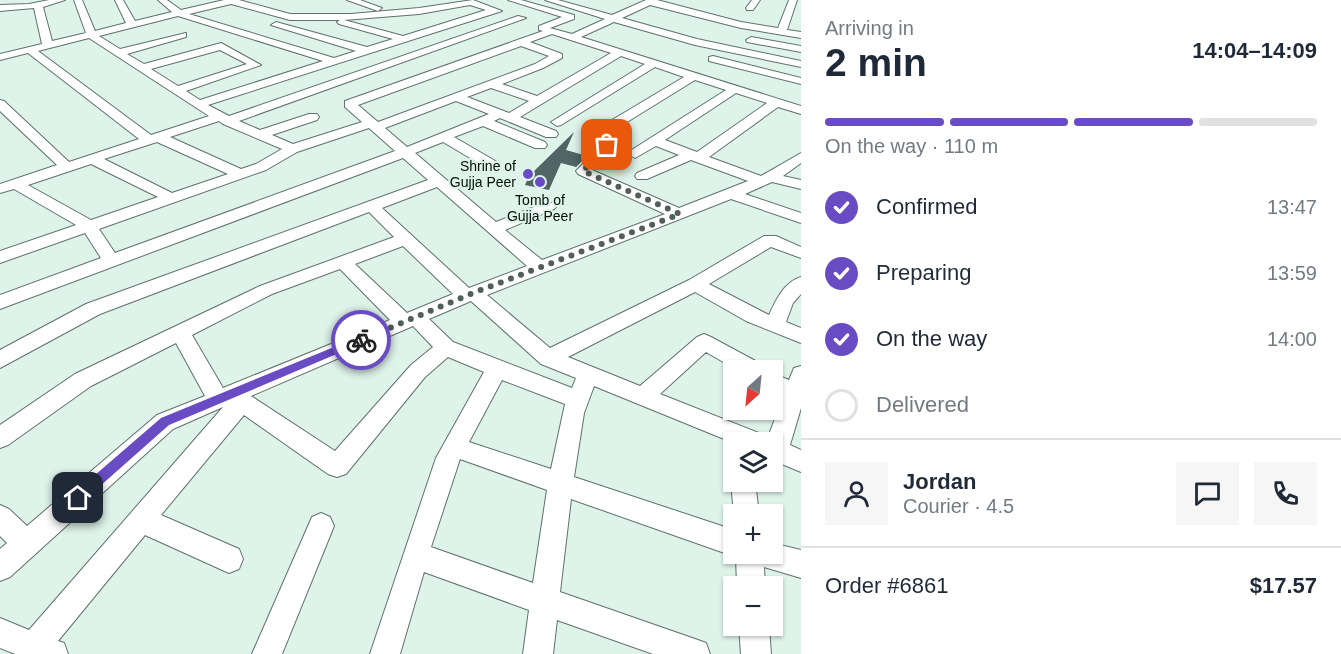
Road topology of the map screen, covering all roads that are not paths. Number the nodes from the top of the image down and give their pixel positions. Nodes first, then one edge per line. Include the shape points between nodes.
1 (78, 0) edge
2 (119, 0) edge
3 (162, 0) edge
4 (233, 0) edge
5 (351, 0) edge
6 (442, 0) edge
7 (512, 0) edge
8 (549, 0) edge
9 (756, 0) edge
10 (793, 0) edge
11 (53, 1) edge
12 (652, 1) edge
13 (214, 2) edge
14 (38, 5) junction
15 (610, 5) dead end
16 (416, 6) junction
17 (0, 8) edge
18 (496, 10) junction
19 (379, 11) junction
20 (630, 11) junction
21 (295, 12) junction
22 (749, 12) dead end
23 (180, 14) junction
24 (641, 14) dead end
25 (325, 18) junction
26 (763, 18) dead end
27 (612, 19) junction
28 (458, 22) junction
29 (784, 22) junction
30 (276, 25) junction
31 (132, 26) junction
32 (598, 26) junction
33 (435, 29) junction
34 (552, 31) junction
35 (781, 32) junction
36 (183, 35) dead end
37 (250, 35) junction
38 (801, 35) edge
39 (92, 36) junction
40 (573, 37) junction
41 (403, 39) junction
42 (743, 39) dead end
43 (520, 42) junction
44 (48, 47) junction
45 (801, 49) edge
46 (30, 50) junction
47 (499, 50) junction
48 (367, 51) junction
49 (736, 51) junction
50 (620, 52) junction
51 (119, 53) junction
52 (0, 57) edge
53 (400, 60) junction
54 (334, 61) junction
55 (655, 63) junction
56 (733, 64) junction
57 (801, 64) edge
58 (539, 66) junction
59 (143, 68) junction
60 (693, 76) junction
61 (782, 76) junction
62 (801, 81) edge
63 (714, 82) junction
64 (491, 84) junction
65 (735, 89) junction
66 (176, 90) junction
67 (456, 97) junction
68 (761, 97) junction
69 (539, 101) junction
70 (777, 102) junction
71 (0, 104) edge
72 (198, 104) junction
73 (801, 110) edge
74 (505, 116) junction
75 (313, 117) dead end
76 (223, 119) junction
77 (483, 121) junction
78 (557, 122) dead end
79 (374, 125) junction
80 (551, 134) dead end
81 (259, 135) junction
82 (444, 137) junction
83 (153, 139) junction
84 (654, 141) junction
85 (540, 145) dead end
86 (292, 149) junction
87 (406, 153) junction
88 (634, 154) dead end
89 (694, 156) junction
90 (801, 157) edge
91 (93, 159) junction
92 (492, 165) dead end
93 (67, 167) junction
94 (240, 174) junction
95 (642, 176) dead end
96 (765, 179) junction
97 (439, 181) junction
98 (16, 184) junction
99 (801, 185) edge
100 (0, 189) edge
101 (731, 194) junction
102 (171, 198) junction
103 (371, 206) junction
104 (549, 206) dead end
105 (680, 214) junction
106 (801, 218) edge
107 (89, 226) junction
108 (495, 228) junction
109 (406, 239) junction
110 (801, 254) edge
111 (0, 257) edge
112 (110, 259) junction
113 (343, 262) junction
114 (540, 268) junction
115 (801, 283) edge
116 (695, 284) junction
117 (469, 294) junction
118 (0, 302) edge
119 (410, 320) junction
120 (775, 325) junction
121 (180, 332) junction
122 (801, 336) edge
123 (446, 346) junction
124 (548, 358) junction
125 (0, 360) edge
126 (736, 360) edge
127 (497, 369) junction
128 (588, 375) junction
129 (783, 382) edge
130 (798, 384) edge
131 (642, 397) junction
132 (231, 398) junction
133 (579, 400) junction
134 (728, 432) edge
135 (765, 432) edge
136 (0, 438) edge
137 (454, 447) junction
138 (783, 454) edge
139 (801, 461) edge
140 (560, 484) junction
141 (0, 518) edge
142 (142, 520) junction
143 (321, 526) dead end
144 (723, 540) edge
145 (26, 544) junction
146 (415, 555) junction
147 (229, 559) dead end
148 (783, 559) edge
149 (801, 564) edge
150 (0, 567) edge
151 (545, 601) junction
152 (0, 633) edge
153 (755, 636) edge
154 (44, 650) edge
155 (267, 654) edge
156 (385, 654) edge
157 (538, 654) edge
158 (695, 654) edge
159 (756, 654) edge

1 - 39 street
2 - 31 street
3 - 23 street
4 - 13 street
4 - 21 street
5 - 19 street
6 - 16 street
7 - 34 street via 571,17 542,28
8 - 27 street
9 - 22 street
10 - 29 street
11 - 14 street
12 - 20 street
12 - 35 street
13 - 23 street
14 - 17 street
14 - 44 street
15 - 20 street
16 - 18 street via 471,2
16 - 19 street
16 - 28 street
18 - 28 street
18 - 53 street via 521,18
19 - 21 street
19 - 25 street
19 - 33 street
20 - 24 street
20 - 27 street
21 - 25 street
21 - 30 street
23 - 31 street
23 - 37 street
25 - 41 street
26 - 29 street
27 - 32 street
27 - 49 street
28 - 33 street
29 - 35 street
30 - 37 street
30 - 48 street
31 - 39 street
32 - 40 street
32 - 56 street
33 - 41 street
34 - 40 street
34 - 43 street
35 - 38 street
36 - 51 street
37 - 54 street
39 - 44 street
39 - 51 street
40 - 50 street
41 - 48 street
42 - 45 street
43 - 47 street
43 - 58 street via 558,56
44 - 46 street
46 - 52 street
46 - 83 street
47 - 58 street
47 - 79 street via 349,104
48 - 53 street
48 - 54 street
49 - 56 street
49 - 57 street
50 - 55 street
50 - 69 street
51 - 59 street
53 - 76 street
54 - 72 street
55 - 60 street
55 - 78 street
56 - 61 street
56 - 63 street
58 - 64 street
59 - 66 street
59 - 66 street via 221,46 256,65
60 - 63 street
60 - 105 street via 612,126 620,133 583,171
61 - 62 street
61 - 68 street
63 - 65 street
64 - 67 street
64 - 69 street
65 - 68 street
65 - 84 street
66 - 72 street
67 - 74 street
67 - 79 street
68 - 70 street
69 - 74 street
70 - 73 street
70 - 89 street
71 - 93 street
72 - 76 street
74 - 77 street
74 - 80 street
75 - 81 street
76 - 81 street
76 - 83 street
77 - 82 street
77 - 85 street
79 - 86 street
79 - 87 street
81 - 86 street
82 - 87 street
82 - 92 street
83 - 91 street
83 - 94 street
84 - 88 street
84 - 89 street
86 - 94 street
87 - 97 street
87 - 112 street
89 - 95 street
89 - 96 street
90 - 96 street
91 - 93 street
91 - 102 street
93 - 98 street
94 - 102 street
96 - 99 street
96 - 101 street
97 - 103 street
97 - 108 street
98 - 100 street
98 - 107 street
101 - 105 street
101 - 106 street
102 - 107 street
103 - 109 street
103 - 125 street via 93,309
104 - 108 street
105 - 114 street
107 - 111 street
107 - 112 street
108 - 114 street
109 - 113 street
109 - 117 street
110 - 116 street via 770,240
112 - 118 street
113 - 119 street
113 - 121 street via 266,290
114 - 117 street
115 - 120 street via 785,300
116 - 120 street
116 - 124 street
117 - 119 street
117 - 124 street
119 - 123 street
119 - 132 street
120 - 122 street
121 - 132 street
121 - 136 street via 83,380
123 - 127 street
123 - 132 street via 418,371 337,466
124 - 128 street
126 - 131 street via 704,342
127 - 133 street
127 - 137 street
128 - 131 street
128 - 133 street
129 - 130 street
130 - 135 street
131 - 134 street
132 - 142 street
132 - 145 street via 165,422
133 - 140 street
137 - 140 street
137 - 146 street
138 - 139 street
140 - 144 street
140 - 151 street
141 - 145 street
142 - 147 street
142 - 154 street
143 - 155 street
145 - 150 street
146 - 151 street
146 - 156 street
148 - 149 street
151 - 157 street
151 - 158 street
152 - 154 street
153 - 159 street

